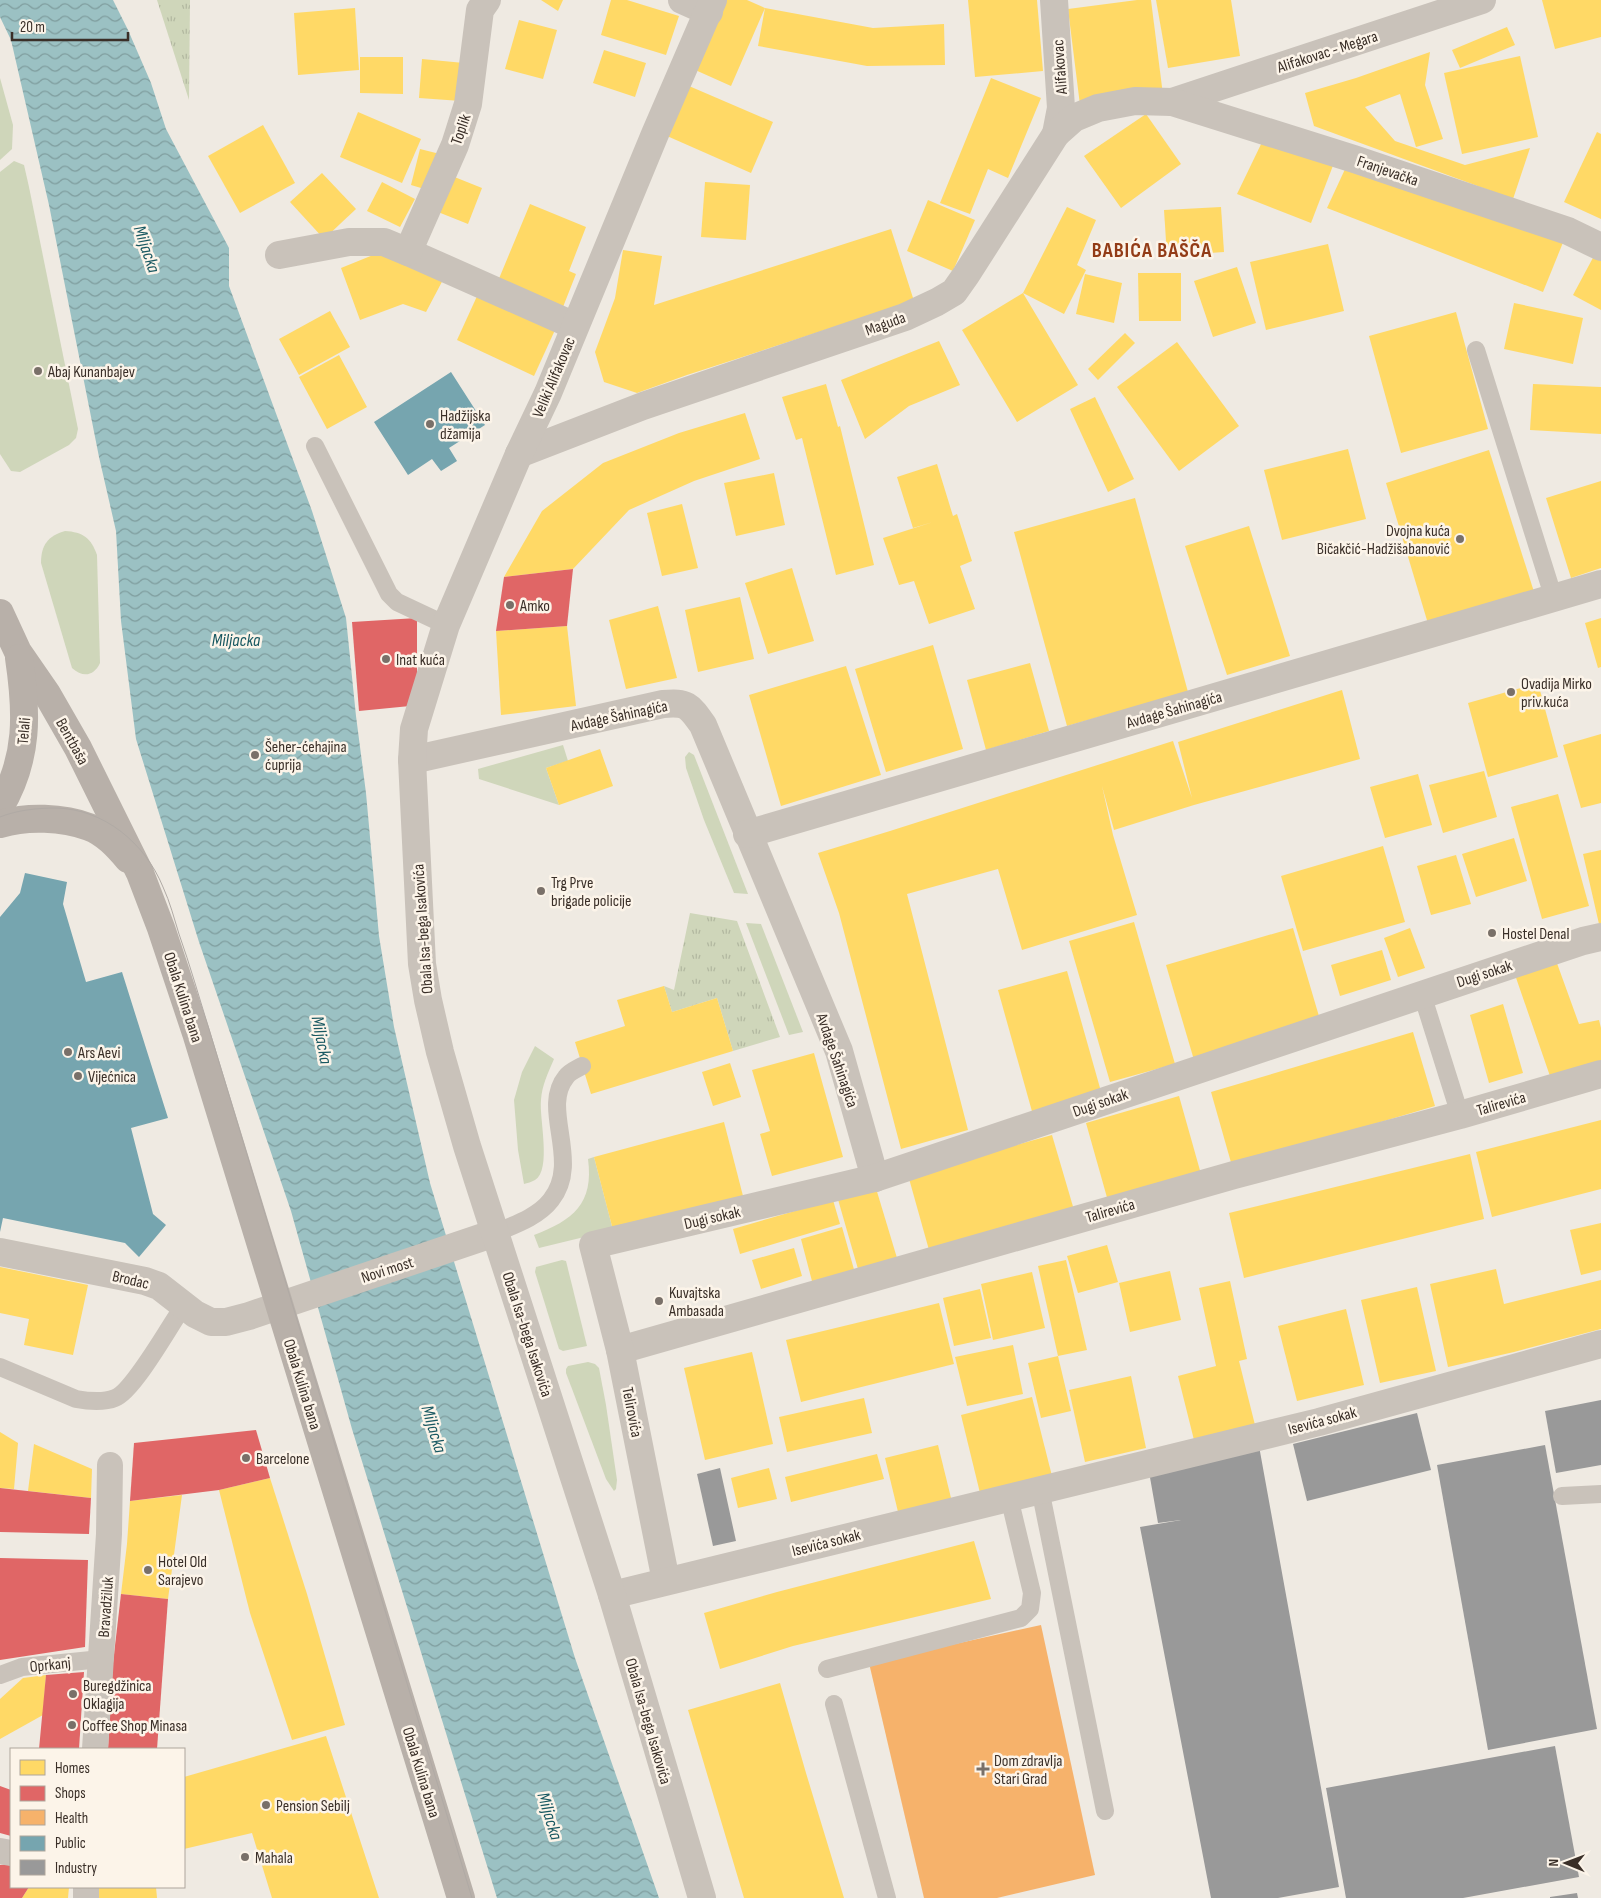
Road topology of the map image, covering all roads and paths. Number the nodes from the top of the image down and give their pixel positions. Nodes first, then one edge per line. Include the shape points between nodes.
1 (487, 0) edge
2 (682, 0) edge
3 (1054, 0) edge
4 (1482, 0) edge
5 (711, 6) edge
6 (1172, 102) junction
7 (1056, 134) junction
8 (1601, 247) edge
9 (408, 252) junction
10 (279, 255) dead end
11 (575, 326) junction
12 (1476, 350) dead end
13 (315, 446) dead end
14 (519, 454) junction
15 (1601, 584) edge
16 (1554, 599) junction
17 (0, 613) edge
18 (446, 625) junction
19 (18, 652) junction
20 (412, 760) junction
21 (0, 807) edge
22 (0, 824) edge
23 (747, 834) junction
24 (140, 873) junction
25 (1601, 937) edge
26 (1422, 994) junction
27 (582, 1066) dead end
28 (1601, 1074) edge
29 (1460, 1115) junction
30 (875, 1178) junction
31 (495, 1233) junction
32 (593, 1246) joint
33 (0, 1252) edge
34 (184, 1305) junction
35 (279, 1305) junction
36 (1601, 1344) edge
37 (620, 1350) junction
38 (0, 1367) edge
39 (110, 1465) dead end
40 (1040, 1489) junction
41 (1601, 1494) edge
42 (1562, 1496) dead end
43 (1009, 1497) junction
44 (666, 1581) junction
45 (612, 1595) junction
46 (101, 1659) junction
47 (827, 1669) dead end
48 (0, 1676) edge
49 (834, 1704) dead end
50 (95, 1748) edge
51 (1105, 1811) dead end
52 (461, 1898) edge
53 (702, 1898) edge
54 (887, 1898) edge

1 - 9 street, Toplik via 480,10 468,104 456,144
2 - 5 street
3 - 7 street, Alifakovac via 1061,108
4 - 6 street, Alifakovac - Megara
5 - 11 street, Veliki Alifakovac
6 - 7 street, Maguda via 1135,101 1098,108 1074,118
6 - 8 street, Franjevačka via 1568,231
7 - 14 street, Maguda via 954,292 905,317 643,406
9 - 10 street via 384,242 350,242
9 - 11 street
11 - 14 street, Veliki Alifakovac
12 - 16 lane
13 - 18 lane via 389,594 397,602
14 - 18 street, Veliki Alifakovac
15 - 16 street, Avdage Šahinagića
16 - 23 street, Avdage Šahinagića
17 - 19 main road, Bentbaša
18 - 20 street, Veliki Alifakovac via 414,729
19 - 21 main road, Telali via 25,697 24,733 16,773
19 - 24 main road, Bentbaša via 78,748
20 - 23 street, Avdage Šahinagića via 663,704 680,703 692,709 703,725
20 - 31 street, Obala Isa-bega Isakovića via 422,964 428,1000 440,1052
22 - 24 main road via 30,819 88,827 114,843
23 - 30 street, Avdage Šahinagića via 839,1051
24 - 35 main road, Obala Kulina bana via 196,1033
25 - 26 street, Dugi sokak
26 - 29 lane
26 - 30 street, Dugi sokak
27 - 31 lane via 566,1076 560,1089 558,1124 564,1156 558,1189 551,1201 535,1215
28 - 29 street, Talirevića
29 - 37 street, Talirevića via 1234,1175
30 - 32 street, Dugi sokak
31 - 35 street, Novi most
31 - 45 street, Obala Isa-bega Isakovića
32 - 37 street, Telirovića
33 - 34 street, Brodac via 145,1281 159,1286
34 - 35 street, Brodac via 211,1322 226,1322
34 - 38 lane via 132,1384 115,1398 76,1399
35 - 52 main road, Obala Kulina bana
36 - 40 street, Isevića sokak via 1319,1422
37 - 44 street, Telirovića
39 - 46 street, Bravadžiluk
40 - 43 street, Isevića sokak
40 - 51 lane
41 - 42 lane
43 - 44 street, Isevića sokak
43 - 47 lane via 1032,1593 1030,1609 1021,1618
44 - 45 street, Isevića sokak
45 - 53 street, Obala Isa-bega Isakovića
46 - 48 lane, Oprkanj via 22,1667
46 - 50 street, Bravadžiluk
49 - 54 lane

